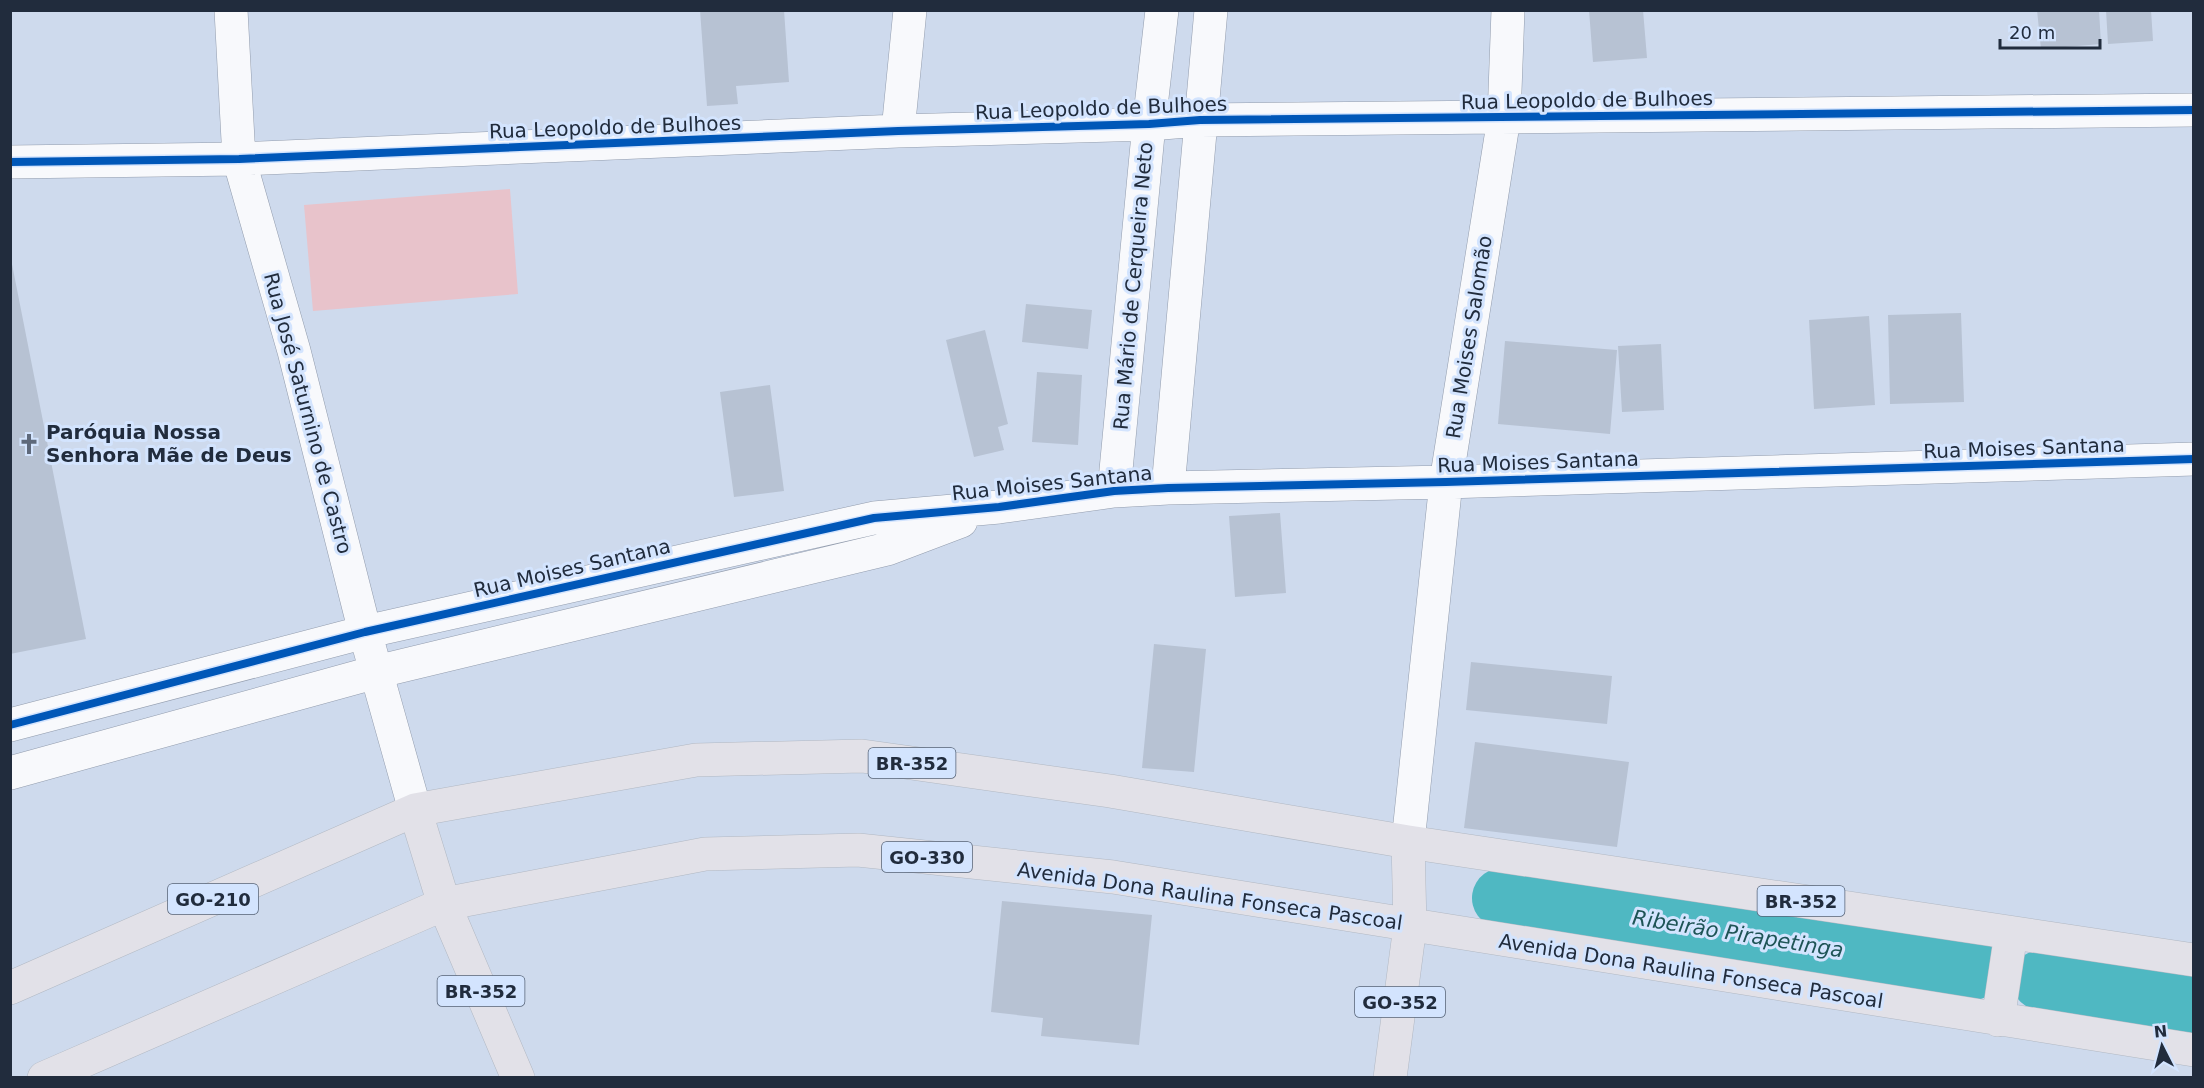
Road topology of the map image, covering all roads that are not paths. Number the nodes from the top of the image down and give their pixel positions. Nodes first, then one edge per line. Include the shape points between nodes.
1 (231, 10) edge
2 (910, 10) edge
3 (1162, 10) edge
4 (1211, 10) edge
5 (1508, 10) edge
6 (2193, 110) edge
7 (1504, 118) junction
8 (1200, 120) junction
9 (1149, 124) junction
10 (898, 131) junction
11 (239, 159) junction
12 (10, 162) edge
13 (2193, 459) edge
14 (1446, 482) junction
15 (1168, 488) junction
16 (1114, 491) junction
17 (999, 507) junction
18 (365, 632) junction
19 (376, 672) junction
20 (10, 725) edge
21 (10, 772) edge
22 (415, 810) junction
23 (1408, 842) junction
24 (444, 904) junction
25 (1410, 926) junction
26 (2011, 933) junction
27 (2193, 960) edge
28 (10, 988) edge
29 (1998, 1020) junction
30 (2193, 1050) edge
31 (44, 1077) edge
32 (518, 1077) edge
33 (1390, 1077) edge

1 - 11 street, Rua José Saturnino de Castro
2 - 10 street
3 - 9 street, Rua Mário de Cerqueira Neto
4 - 8 street
5 - 7 street, Rua Moises Salomão
6 - 7 street, Rua Leopoldo de Bulhoes
7 - 8 street, Rua Leopoldo de Bulhoes
7 - 14 street, Rua Moises Salomão
8 - 9 street, Rua Leopoldo de Bulhoes
8 - 15 street
9 - 10 street, Rua Leopoldo de Bulhoes
9 - 16 street, Rua Mário de Cerqueira Neto
10 - 11 street, Rua Leopoldo de Bulhoes
11 - 12 street, Rua Leopoldo de Bulhoes
11 - 18 street, Rua José Saturnino de Castro via 294,351
13 - 14 street, Rua Moises Santana
14 - 15 street, Rua Moises Santana
14 - 23 street, Rua Moises Salomão
15 - 16 street, Rua Moises Santana
16 - 17 street, Rua Moises Santana
17 - 18 street, Rua Moises Santana via 874,518
17 - 19 street, Rua Moises Santana via 887,549
18 - 19 street, Rua José Saturnino de Castro
18 - 20 street, Rua Moises Santana
19 - 21 street, Rua Moises Santana
19 - 22 street, Rua José Saturnino de Castro
22 - 23 main road, BR-352 via 696,760 862,756 1110,791
22 - 24 main road, BR-352
22 - 28 main road, GO-210
23 - 25 main road
23 - 26 main road, BR-352
24 - 25 main road, Avenida Dona Raulina Fonseca Pascoal / GO-330 via 705,854 858,850 1113,877
24 - 31 main road, Avenida Dona Raulina Fonseca Pascoal
24 - 32 main road, BR-352
25 - 29 main road, Avenida Dona Raulina Fonseca Pascoal
25 - 33 main road, GO-352
26 - 27 main road, BR-352
26 - 29 main road
29 - 30 main road, Avenida Dona Raulina Fonseca Pascoal

